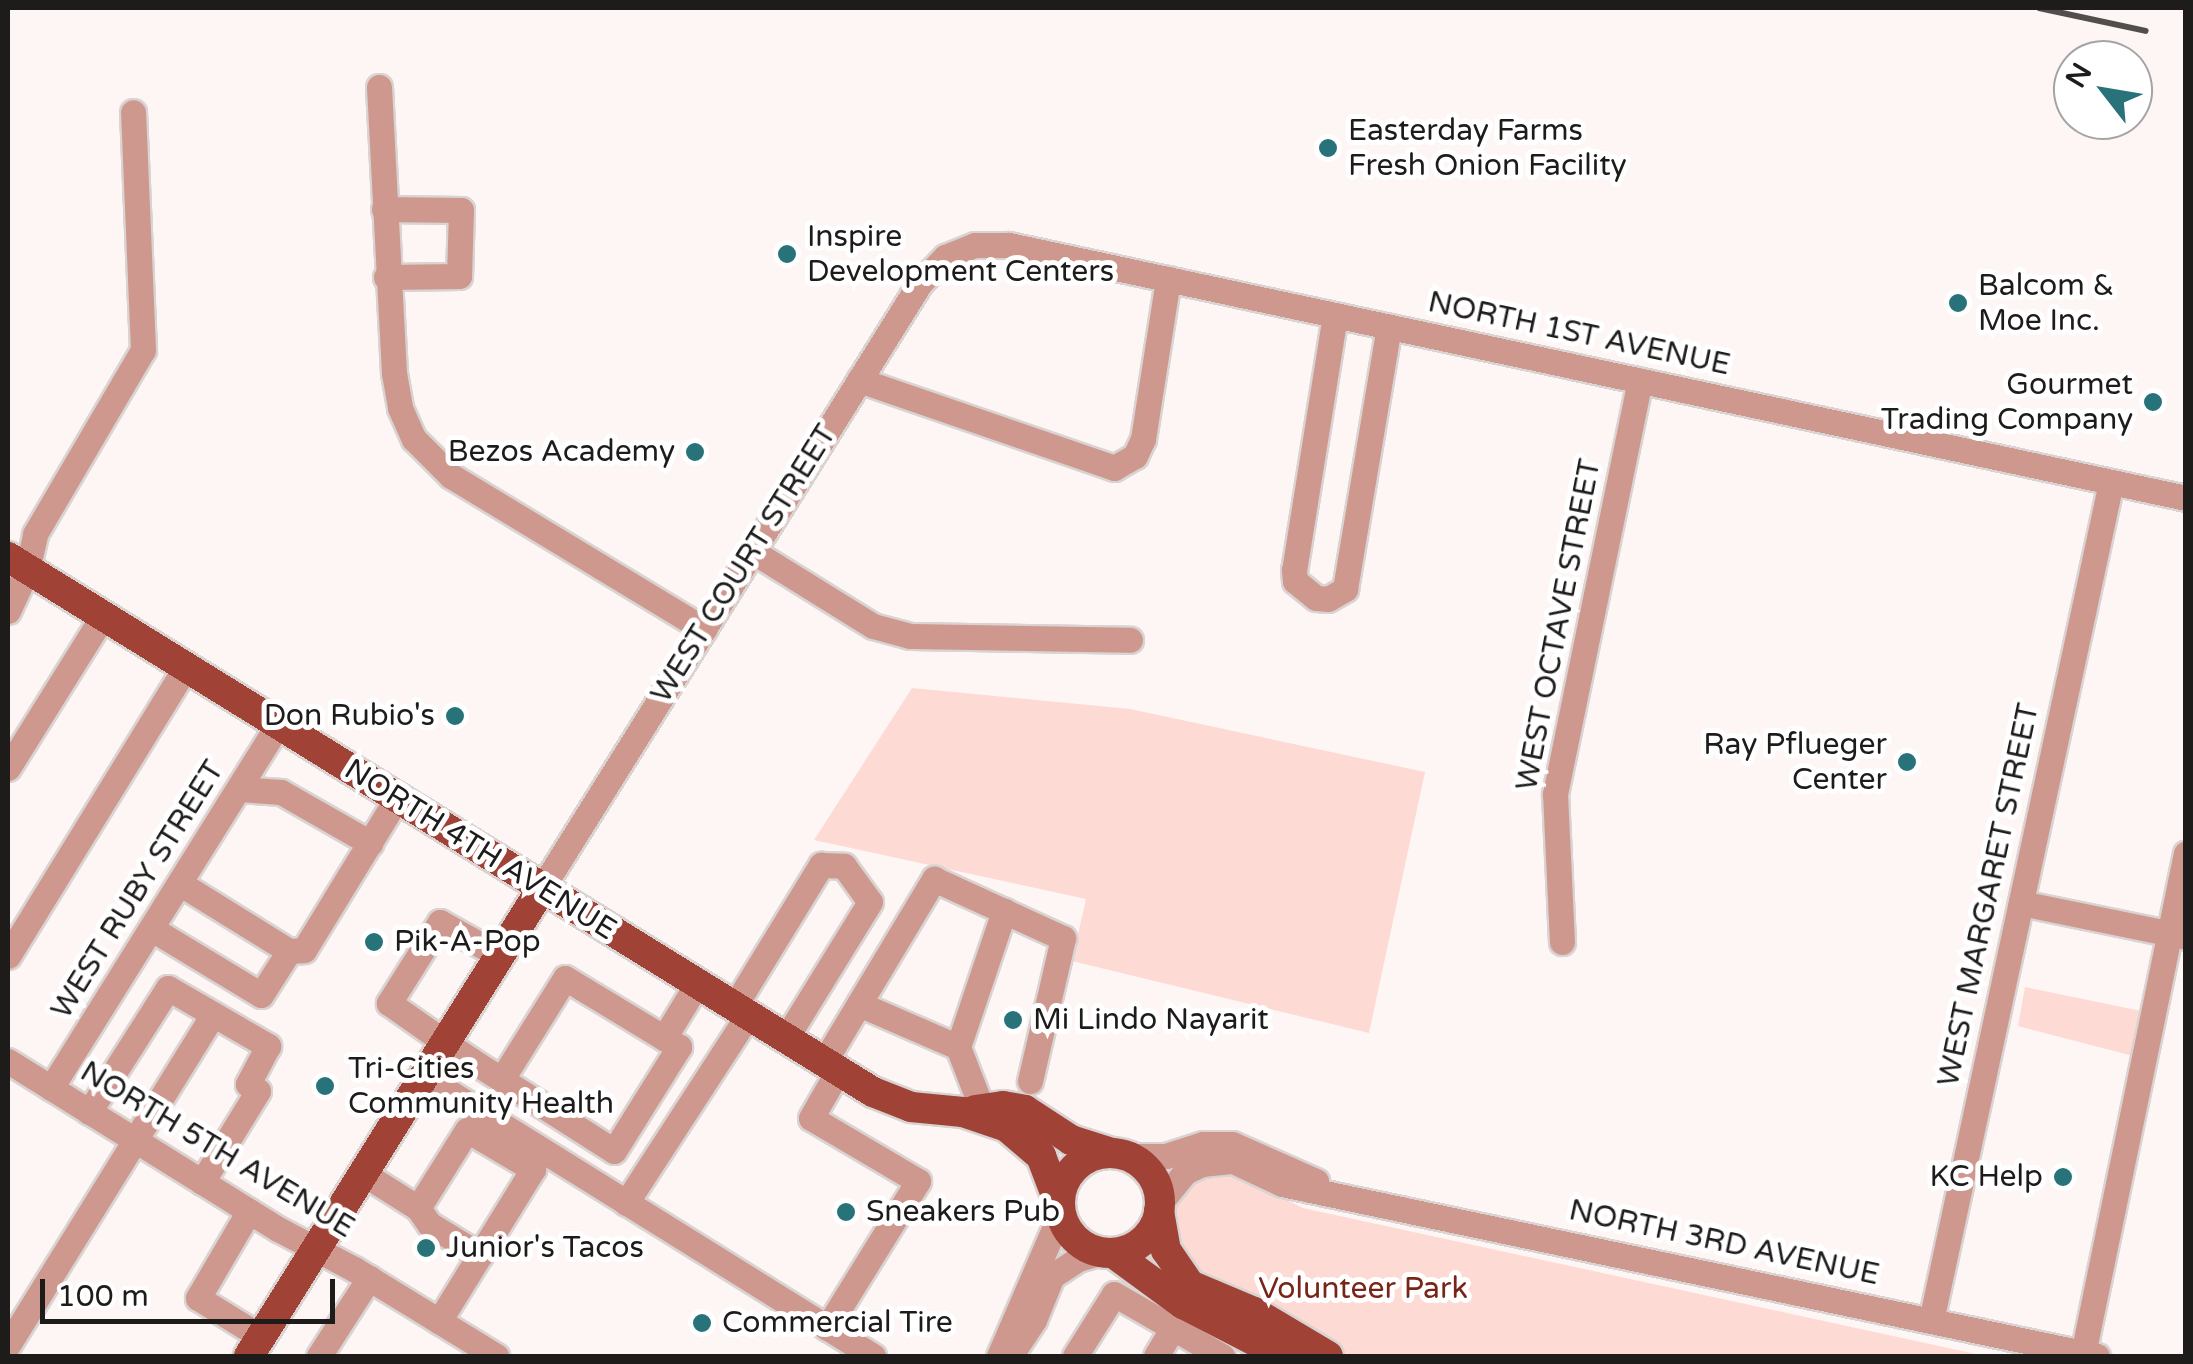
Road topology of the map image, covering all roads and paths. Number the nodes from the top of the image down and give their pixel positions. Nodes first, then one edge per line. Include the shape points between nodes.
1 (378, 88) dead end
2 (133, 112) dead end
3 (384, 210) junction
4 (959, 249) joint
5 (386, 277) junction
6 (1168, 279) junction
7 (1335, 315) junction
8 (1389, 327) junction
9 (860, 380) junction
10 (1640, 381) junction
11 (2111, 482) junction
12 (2186, 498) edge
13 (752, 551) junction
14 (17, 563) edge
15 (8, 611) edge
16 (103, 616) junction
17 (704, 629) junction
18 (1130, 640) dead end
19 (186, 667) junction
20 (278, 725) junction
21 (8, 768) edge
22 (239, 789) junction
23 (397, 798) junction
24 (370, 843) junction
25 (2186, 853) edge
26 (181, 884) junction
27 (542, 888) junction
28 (2021, 902) junction
29 (1004, 911) junction
30 (152, 929) junction
31 (2177, 935) edge
32 (1562, 942) dead end
33 (289, 952) junction
34 (8, 956) edge
35 (500, 956) junction
36 (697, 984) junction
37 (859, 1004) junction
38 (741, 1011) junction
39 (213, 1014) junction
40 (664, 1038) junction
41 (786, 1038) junction
42 (446, 1044) junction
43 (958, 1047) junction
44 (8, 1061) edge
45 (831, 1066) junction
46 (425, 1077) junction
47 (502, 1079) junction
48 (1030, 1081) dead end
49 (51, 1088) junction
50 (972, 1110) junction
51 (89, 1112) junction
52 (136, 1141) junction
53 (1120, 1155) junction
54 (364, 1174) junction
55 (202, 1182) junction
56 (1338, 1192) junction
57 (626, 1203) junction
58 (1160, 1207) junction
59 (418, 1208) junction
60 (1060, 1209) junction
61 (249, 1211) junction
62 (316, 1249) junction
63 (1108, 1253) junction
64 (480, 1255) junction
65 (368, 1278) junction
66 (1931, 1321) junction
67 (439, 1322) junction
68 (827, 1328) junction
69 (1173, 1328) junction
70 (8, 1345) edge
71 (255, 1347) edge
72 (459, 1347) edge
73 (1084, 1353) edge
74 (2090, 1355) edge
75 (319, 1356) edge
76 (496, 1356) edge
77 (872, 1356) edge
78 (999, 1356) edge
79 (1010, 1356) edge
80 (1156, 1356) edge
81 (1222, 1356) edge
82 (1284, 1356) edge
83 (1328, 1356) edge

1 - 3 street
2 - 14 street via 143,350
3 - 5 street
3 - 5 street via 461,210 459,276
4 - 6 street, NORTH 1ST AVENUE via 1008,245
4 - 9 street, WEST COURT STREET via 920,283
5 - 17 street via 400,408 430,458
6 - 7 street, NORTH 1ST AVENUE
6 - 9 street via 1143,439 1135,456 1114,468
7 - 8 street, NORTH 1ST AVENUE
7 - 8 street via 1294,570 1301,589 1316,598 1345,589
8 - 10 street, NORTH 1ST AVENUE
9 - 13 street, WEST COURT STREET
10 - 11 street, NORTH 1ST AVENUE
10 - 32 street, WEST OCTAVE STREET via 1555,794
11 - 12 street, NORTH 1ST AVENUE
11 - 28 street, WEST MARGARET STREET
13 - 17 street, WEST COURT STREET
13 - 18 street via 872,626 910,636
14 - 15 street
14 - 16 main road, NORTH 4TH AVENUE
16 - 19 main road, NORTH 4TH AVENUE
16 - 21 street
17 - 27 street, WEST COURT STREET
19 - 20 main road, NORTH 4TH AVENUE
19 - 34 street
20 - 22 street, WEST RUBY STREET
20 - 23 main road, NORTH 4TH AVENUE
22 - 24 street via 281,792
22 - 26 street, WEST RUBY STREET
23 - 24 street
23 - 27 main road, NORTH 4TH AVENUE
24 - 33 street via 304,950
25 - 31 street
26 - 30 street, WEST RUBY STREET
26 - 33 street
27 - 35 main road
27 - 36 main road, NORTH 4TH AVENUE
28 - 31 street
28 - 66 street, WEST MARGARET STREET
29 - 37 street via 934,879
29 - 43 street
29 - 48 street via 1062,938
30 - 33 street via 260,995
30 - 49 street, WEST RUBY STREET
31 - 74 street
35 - 42 main road
35 - 42 street via 440,922 388,1004
36 - 38 main road, NORTH 4TH AVENUE
36 - 40 street
37 - 43 street
37 - 45 street
38 - 41 main road, NORTH 4TH AVENUE
38 - 41 street via 821,865 844,866 870,902
38 - 57 street
39 - 51 street via 168,988
39 - 52 street
39 - 55 street via 268,1046 248,1084 258,1091
40 - 47 street via 565,978
40 - 47 street via 680,1047 614,1151
41 - 45 main road, NORTH 4TH AVENUE
42 - 46 main road
42 - 47 street
43 - 50 street
44 - 49 street, NORTH 5TH AVENUE
45 - 50 main road, NORTH 4TH AVENUE via 896,1102
45 - 68 street via 811,1118 918,1181
46 - 54 main road
46 - 57 street
49 - 51 street, NORTH 5TH AVENUE
50 - 53 main road, NORTH 4TH AVENUE via 1025,1110 1071,1140
50 - 60 main road, NORTH 4TH AVENUE via 1029,1142 1046,1164
51 - 52 street, NORTH 5TH AVENUE
52 - 55 street, NORTH 5TH AVENUE
52 - 70 street
53 - 56 street, NORTH 3RD AVENUE via 1166,1156 1204,1144 1232,1144
53 - 58 main road via 1149,1172
53 - 60 main road via 1078,1165 1063,1187
54 - 59 street
54 - 62 main road
55 - 61 street, NORTH 5TH AVENUE
56 - 58 street, NORTH 3RD AVENUE via 1282,1184 1222,1160 1185,1172
56 - 66 street, NORTH 3RD AVENUE
57 - 68 street
58 - 63 main road via 1138,1244
58 - 83 main road via 1166,1250 1190,1285 1254,1312
59 - 64 street via 429,1224
59 - 64 street via 467,1130 533,1170
60 - 63 main road via 1078,1241
60 - 78 street
61 - 62 street, NORTH 5TH AVENUE
61 - 71 street via 198,1298
62 - 65 street, NORTH 5TH AVENUE
62 - 71 main road
63 - 79 street via 1052,1276
63 - 82 main road via 1192,1309
64 - 67 street
65 - 67 street, NORTH 5TH AVENUE
65 - 75 street
66 - 74 street, NORTH 3RD AVENUE
67 - 72 street, NORTH 5TH AVENUE
68 - 77 street
69 - 73 street via 1114,1294
69 - 80 street
69 - 81 street
72 - 76 street, NORTH 5TH AVENUE

